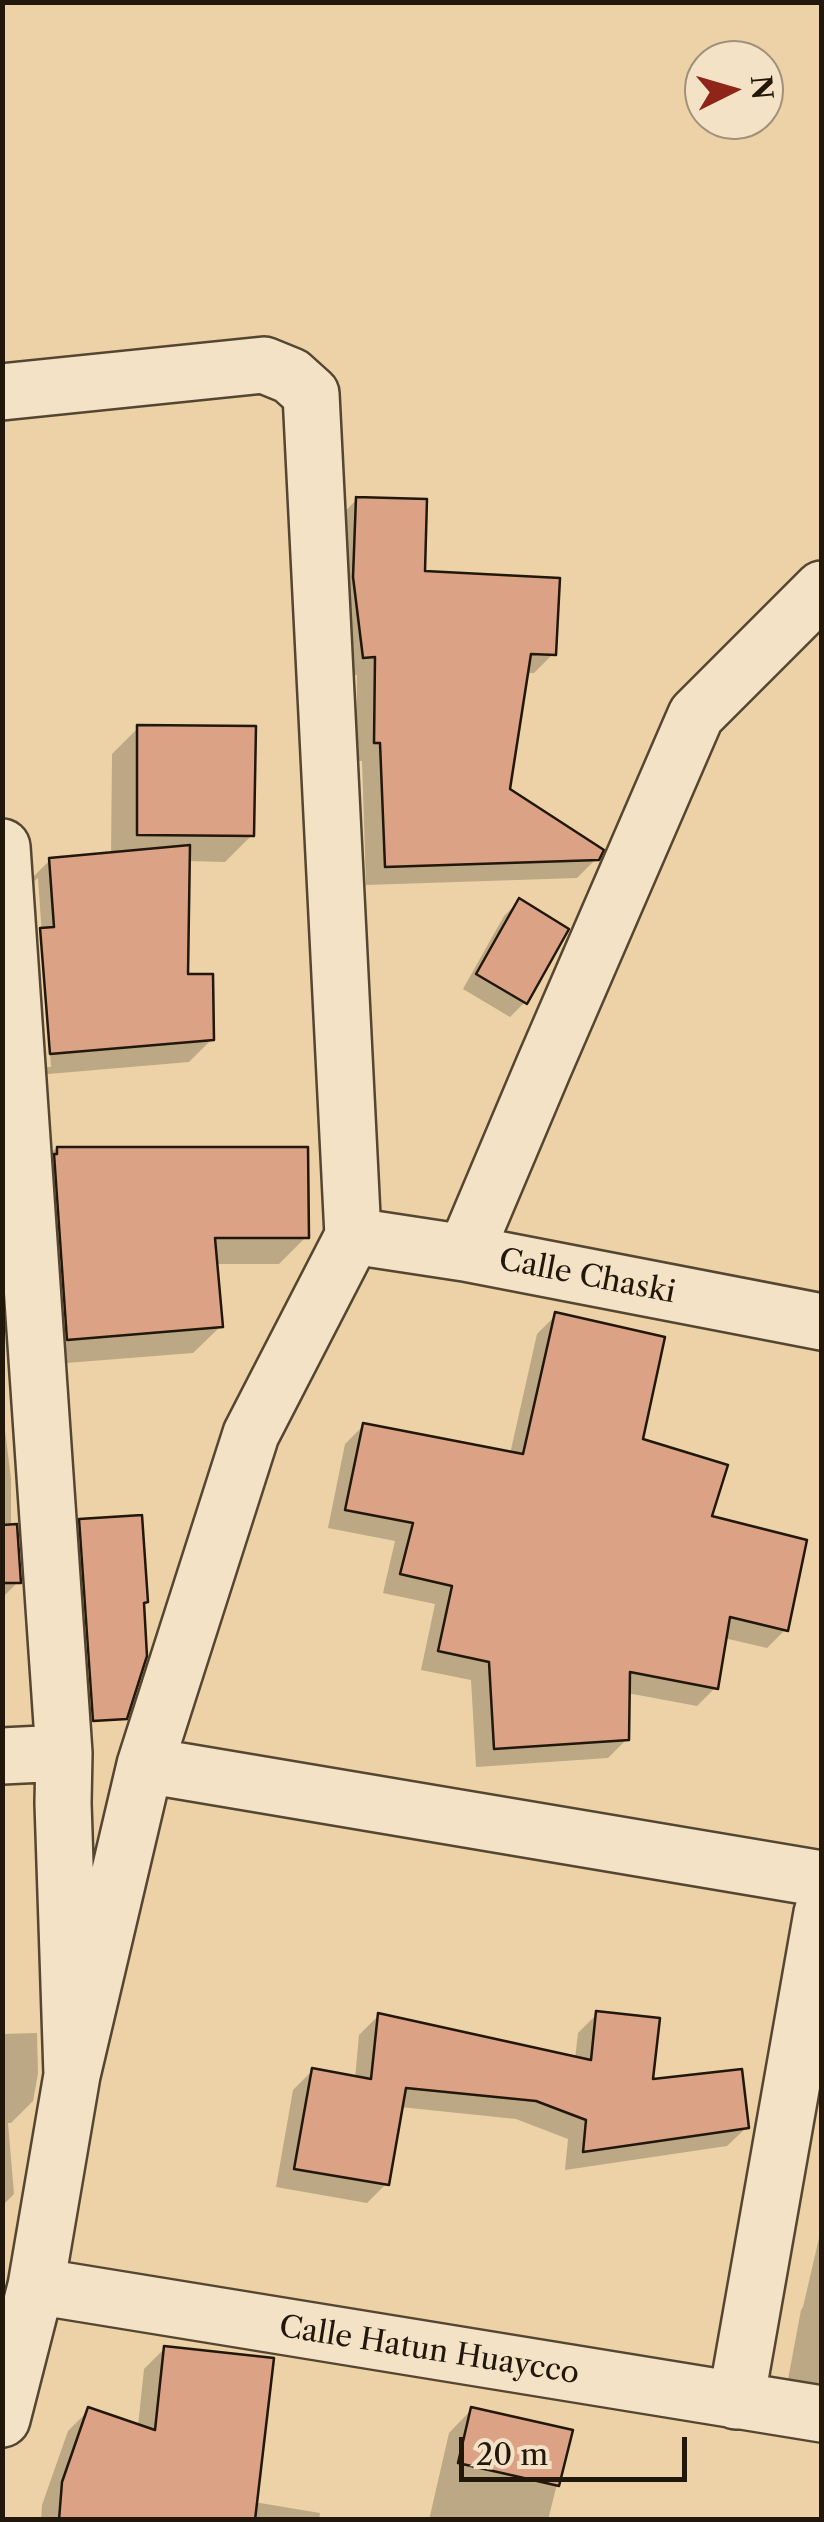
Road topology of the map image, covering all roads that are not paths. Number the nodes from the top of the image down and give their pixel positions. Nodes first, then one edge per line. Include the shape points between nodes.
1 (2, 392) edge
2 (822, 589) edge
3 (2, 847) edge
4 (352, 1236) junction
5 (465, 1253) junction
6 (822, 1322) edge
7 (64, 1753) junction
8 (2, 1756) edge
9 (145, 1765) junction
10 (822, 1878) edge
11 (822, 1913) edge
12 (72, 2076) junction
13 (36, 2286) junction
14 (736, 2401) junction
15 (822, 2414) edge
16 (2, 2419) edge

1 - 4 street via 264,365 291,376 310,394
2 - 5 street via 696,714
3 - 7 street
4 - 5 street, Calle Chaski
4 - 9 street via 251,1434
5 - 6 street, Calle Chaski
7 - 8 street
7 - 12 street
9 - 10 street
9 - 12 street
11 - 14 street
12 - 13 street
13 - 14 street, Calle Hatun Huaycco
13 - 16 street
14 - 15 street, Calle Hatun Huaycco

